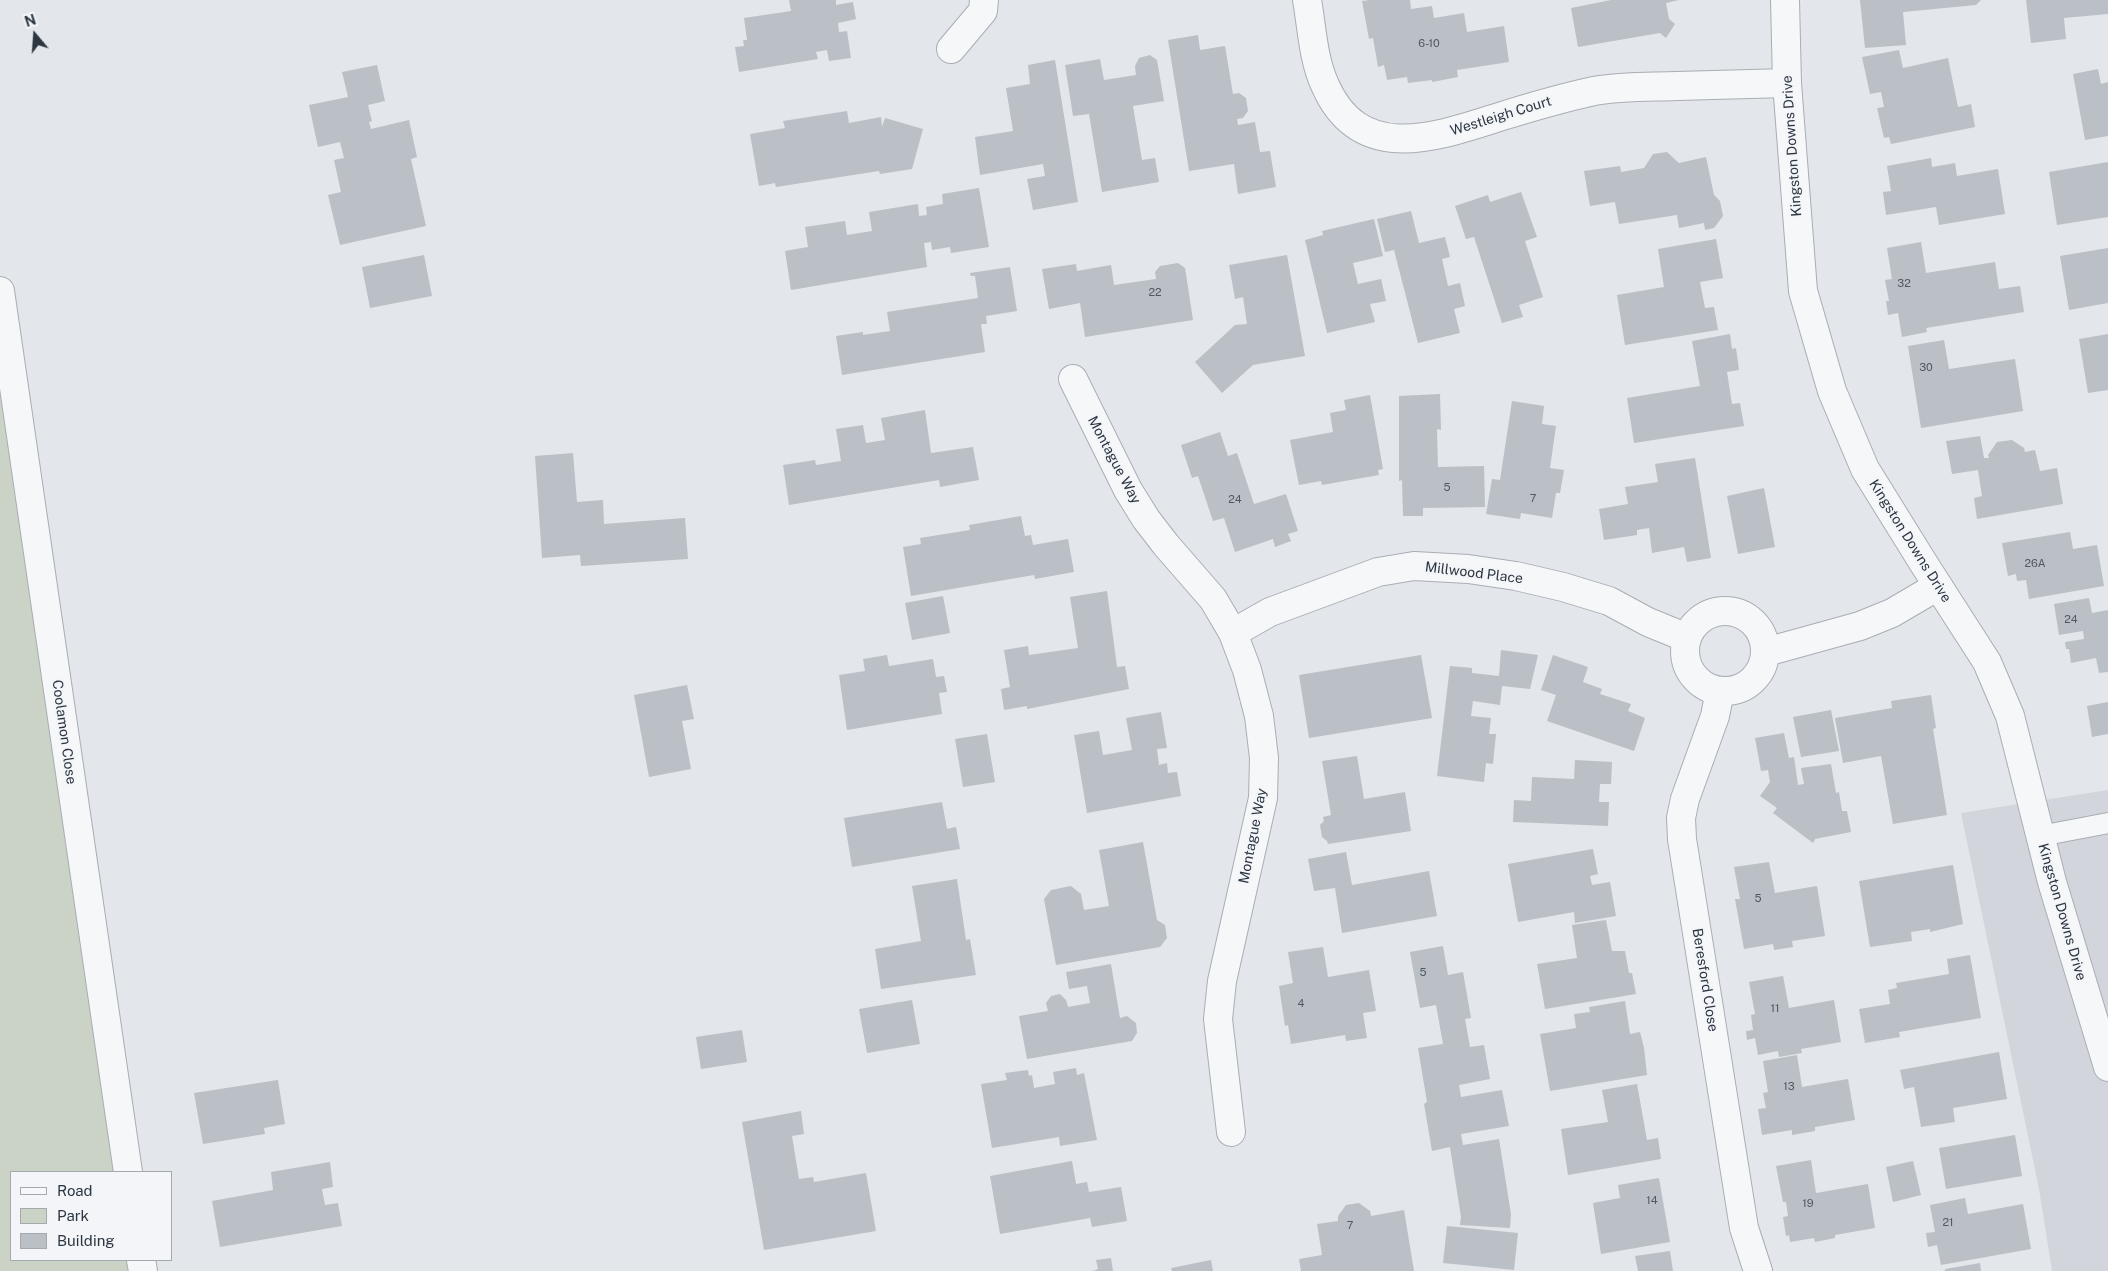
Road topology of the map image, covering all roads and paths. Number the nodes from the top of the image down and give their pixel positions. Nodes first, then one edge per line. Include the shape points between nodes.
1 (1307, 0) edge
2 (1785, 0) edge
3 (990, 1) edge
4 (951, 49) dead end
5 (1786, 83) junction
6 (0, 291) edge
7 (1073, 379) dead end
8 (1938, 586) junction
9 (1233, 632) junction
10 (1687, 638) junction
11 (1766, 652) junction
12 (1720, 691) junction
13 (2108, 823) edge
14 (2040, 836) junction
15 (2108, 1067) edge
16 (1231, 1132) dead end
17 (128, 1171) edge
18 (1758, 1271) edge

1 - 5 street, Westleigh Court via 1316,60 1325,85 1339,109 1360,128 1385,137 1421,139 1449,133 1563,98 1597,91
2 - 5 street, Kingston Downs Drive
3 - 4 street
5 - 8 street, Kingston Downs Drive via 1803,291 1830,382 1865,468
6 - 17 street, Coolamon Close
7 - 9 street, Montague Way via 1128,490 1146,519 1213,599
8 - 11 street via 1892,613 1860,626
8 - 14 street, Kingston Downs Drive via 1987,662 2010,716
9 - 10 street, Millwood Place via 1270,612 1378,572 1414,566 1468,569 1563,587 1609,601
9 - 16 street, Montague Way via 1250,679 1264,758 1263,798 1222,981 1218,1019
10 - 11 street via 1697,623 1712,613 1738,614 1752,622 1763,636
10 - 12 street via 1686,659 1694,676 1705,686
11 - 12 street via 1763,666 1755,679 1738,689
12 - 18 street, Beresford Close via 1715,716 1685,799 1681,818 1682,839 1744,1228
13 - 14 lane
14 - 15 street, Kingston Downs Drive

